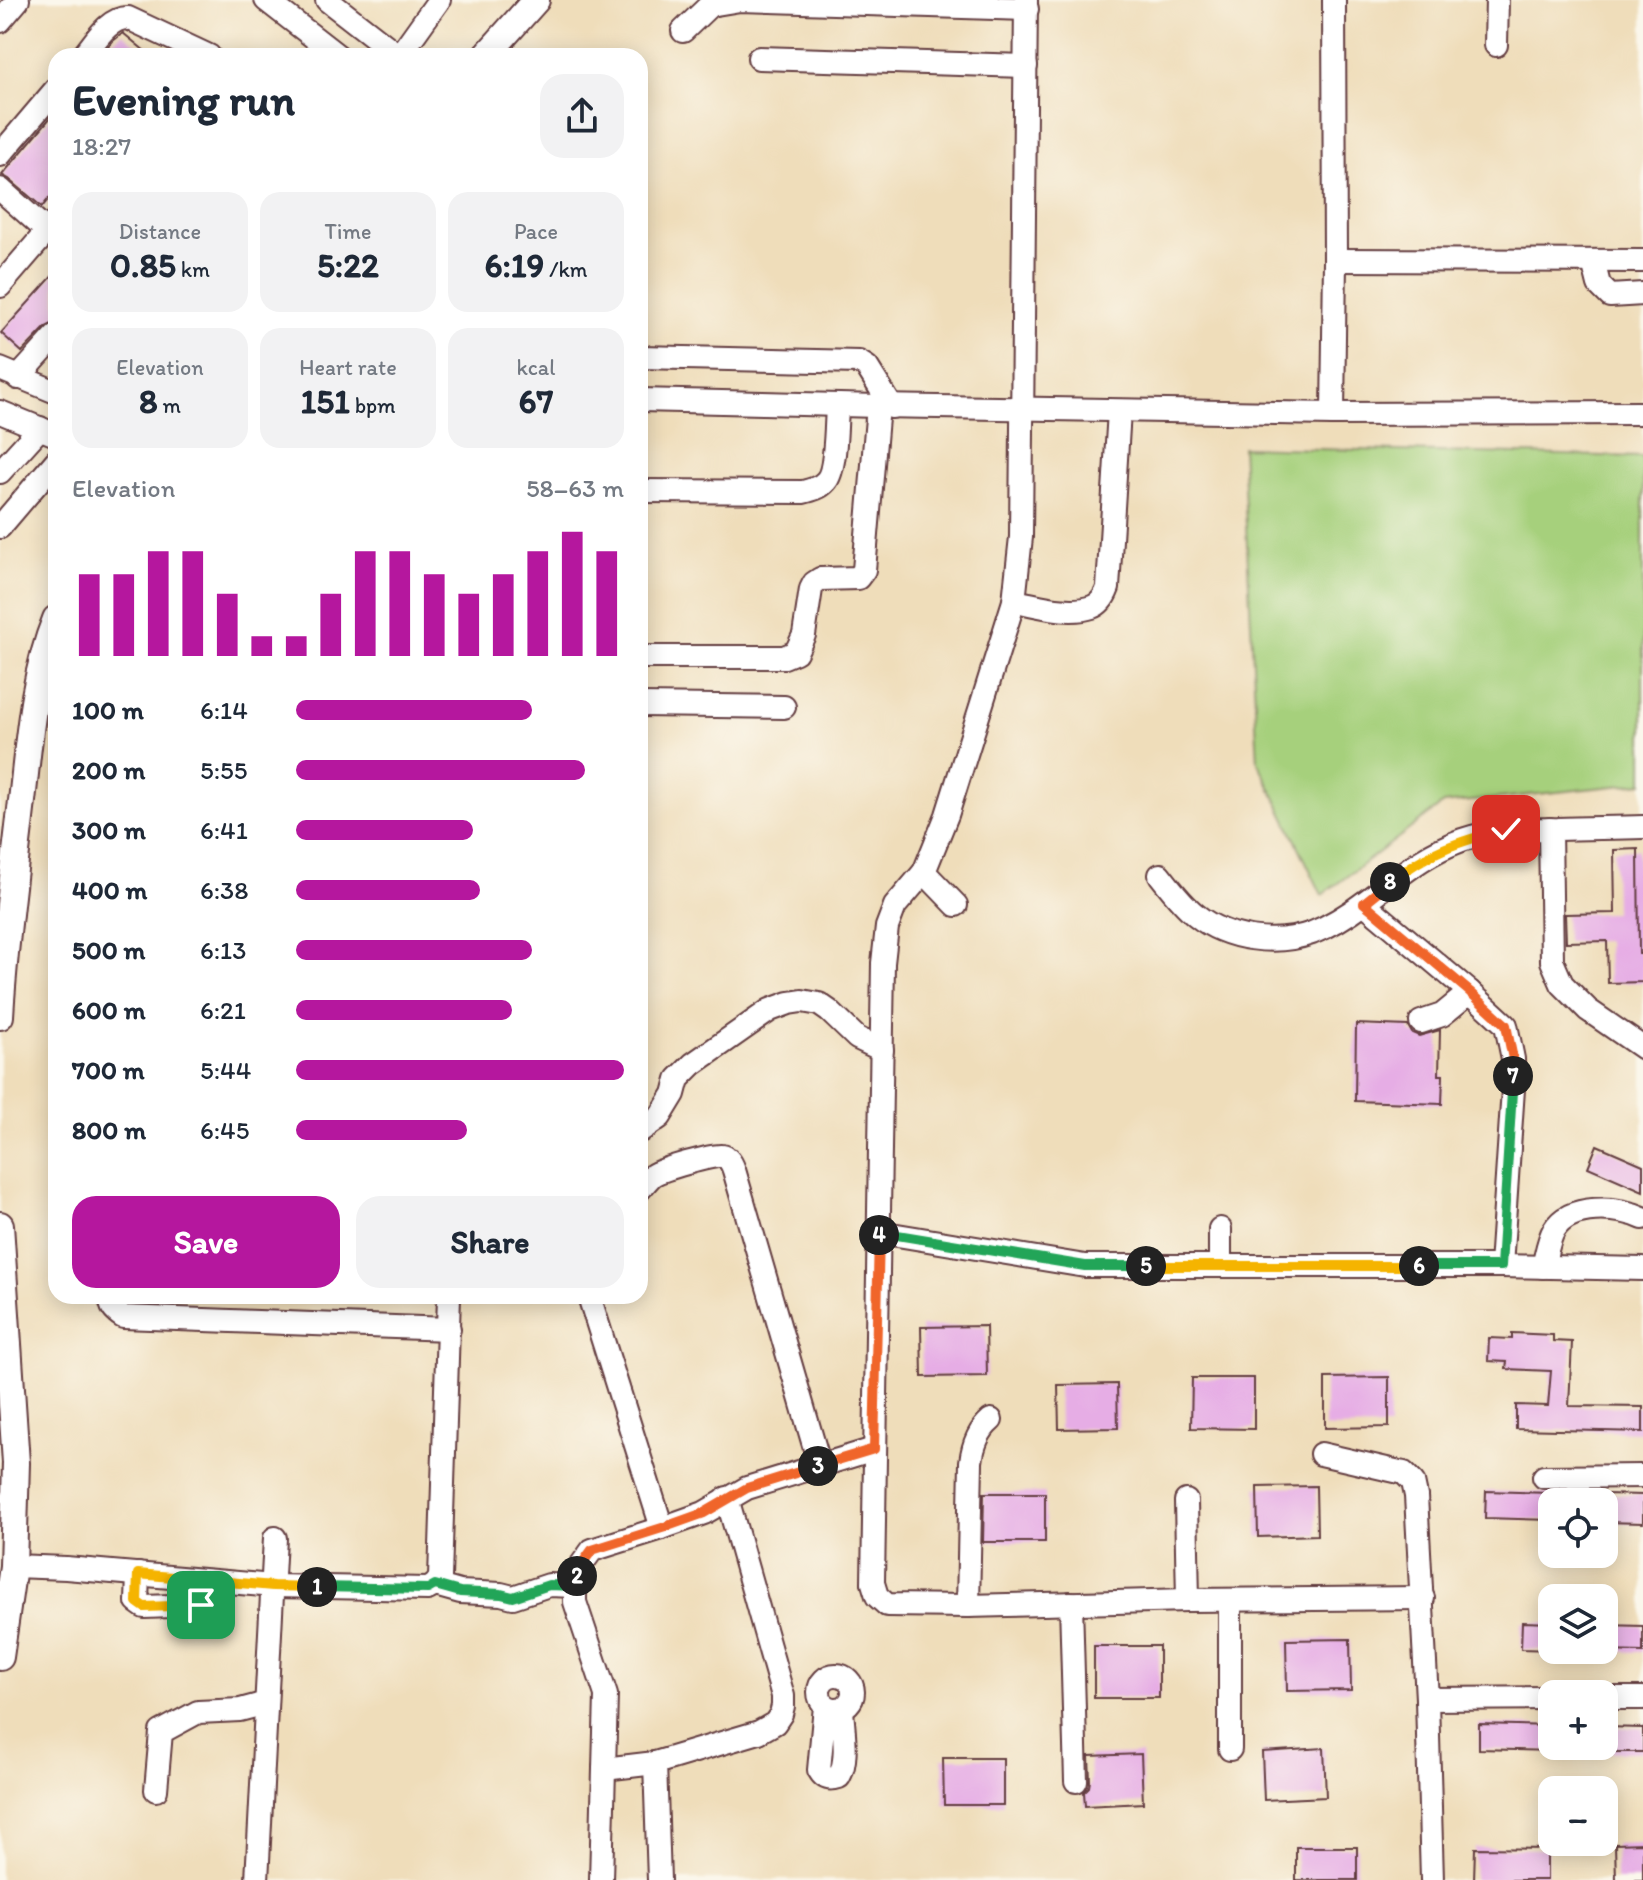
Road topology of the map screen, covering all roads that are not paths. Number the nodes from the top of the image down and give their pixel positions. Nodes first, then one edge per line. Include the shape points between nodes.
1 (18, 0) edge
2 (266, 0) edge
3 (327, 0) edge
4 (439, 0) edge
5 (536, 0) edge
6 (1334, 0) edge
7 (1497, 0) edge
8 (1026, 4) edge
9 (0, 21) edge
10 (683, 31) dead end
11 (1496, 45) dead end
12 (90, 48) edge
13 (190, 48) edge
14 (328, 48) edge
15 (389, 48) edge
16 (405, 48) edge
17 (493, 48) edge
18 (759, 58) dead end
19 (1026, 66) junction
20 (48, 98) edge
21 (0, 155) edge
22 (0, 189) edge
23 (48, 223) edge
24 (48, 231) edge
25 (1335, 260) junction
26 (1593, 261) junction
27 (1643, 261) edge
28 (0, 286) edge
29 (1643, 294) edge
30 (48, 342) edge
31 (648, 357) edge
32 (9, 373) edge
33 (48, 389) edge
34 (648, 400) edge
35 (837, 405) junction
36 (885, 406) junction
37 (1023, 409) junction
38 (1119, 411) junction
39 (0, 412) edge
40 (1643, 413) edge
41 (1333, 414) junction
42 (48, 431) edge
43 (48, 470) edge
44 (0, 472) edge
45 (648, 491) edge
46 (0, 527) edge
47 (1014, 601) junction
48 (48, 644) edge
49 (648, 657) edge
50 (648, 705) edge
51 (784, 707) dead end
52 (1643, 827) edge
53 (1550, 829) junction
54 (924, 872) junction
55 (1160, 875) dead end
56 (1364, 903) junction
57 (956, 905) dead end
58 (1470, 992) junction
59 (0, 1016) edge
60 (1421, 1022) dead end
61 (1643, 1048) edge
62 (882, 1050) junction
63 (648, 1125) edge
64 (648, 1181) edge
65 (1643, 1218) edge
66 (0, 1225) edge
67 (1220, 1229) dead end
68 (879, 1232) junction
69 (1220, 1266) junction
70 (1501, 1266) junction
71 (1543, 1267) junction
72 (1643, 1269) edge
73 (112, 1304) edge
74 (449, 1304) edge
75 (592, 1304) edge
76 (449, 1329) junction
77 (991, 1420) dead end
78 (874, 1449) junction
79 (1321, 1454) dead end
80 (8, 1462) edge
81 (820, 1466) junction
82 (1643, 1476) edge
83 (1544, 1477) dead end
84 (727, 1498) junction
85 (1186, 1501) dead end
86 (662, 1528) junction
87 (275, 1538) dead end
88 (13, 1566) junction
89 (138, 1574) junction
90 (435, 1585) junction
91 (273, 1586) junction
92 (575, 1586) junction
93 (1423, 1598) junction
94 (1188, 1600) junction
95 (1230, 1600) junction
96 (1071, 1603) junction
97 (201, 1605) dead end
98 (968, 1606) junction
99 (0, 1657) edge
100 (783, 1696) junction
101 (1538, 1698) edge
102 (1618, 1698) edge
103 (1643, 1698) edge
104 (1427, 1699) junction
105 (266, 1703) junction
106 (828, 1703) dead end
107 (1230, 1749) dead end
108 (655, 1763) junction
109 (604, 1769) junction
110 (1076, 1781) dead end
111 (156, 1790) dead end
112 (257, 1880) edge
113 (601, 1880) edge
114 (659, 1880) edge
115 (1432, 1880) edge

1 - 9 street
2 - 14 street
3 - 15 street
4 - 16 street
5 - 17 main road
6 - 25 street
7 - 11 street
8 - 10 street via 740,0 710,5
8 - 19 street
12 - 13 street via 119,17
18 - 19 street
19 - 37 street
20 - 21 street
22 - 23 street
24 - 28 street
25 - 26 street
25 - 41 street
26 - 27 street
26 - 29 street via 1599,285 1610,296
30 - 32 street
31 - 36 street via 859,362 867,367
32 - 33 street
34 - 35 street
35 - 36 street
35 - 45 street via 832,469 818,488
36 - 37 street
36 - 49 street via 864,570 858,578 814,583 796,652 784,657
37 - 38 street
37 - 47 street
38 - 41 street
38 - 47 street via 1104,599 1093,607 1067,610
39 - 42 street
40 - 41 street
42 - 44 street
43 - 46 street
47 - 54 street
48 - 59 main road via 33,706
50 - 51 street
52 - 53 street
53 - 56 street via 1506,829 1463,840 1402,872
53 - 61 street via 1552,961 1562,984 1588,1010
54 - 57 street
54 - 62 street via 895,906 887,927
55 - 56 street via 1198,917 1230,935 1274,940 1311,933
56 - 58 street
58 - 60 street via 1442,1015
58 - 70 street via 1506,1025 1513,1059
62 - 63 street via 857,1038 819,1004 789,1003 770,1010 693,1064 678,1079 660,1117
62 - 68 street
64 - 81 street via 711,1157 729,1160
65 - 71 street via 1599,1210 1564,1219 1553,1231
66 - 80 main road
67 - 69 street
68 - 69 street via 1085,1266
68 - 78 street
69 - 70 street
70 - 71 street
71 - 72 street
73 - 76 street via 123,1317
74 - 76 street
75 - 86 street
76 - 90 street via 440,1578
77 - 98 street via 973,1446 971,1462
78 - 81 street
78 - 98 street via 877,1596 887,1605
79 - 93 street via 1404,1473 1413,1482
80 - 88 main road
81 - 84 street
82 - 83 street
84 - 86 street
84 - 100 street
85 - 94 street
86 - 92 street via 592,1550 579,1568
87 - 91 street
88 - 89 street
88 - 99 main road
89 - 91 street
89 - 97 street via 137,1602 144,1607
90 - 91 street
90 - 92 street via 513,1597 549,1585
91 - 105 street
92 - 109 street via 575,1602 606,1695
93 - 95 street
93 - 104 street
94 - 95 street
94 - 96 street
95 - 107 street
96 - 98 street
96 - 110 street
100 - 106 street
100 - 108 street via 775,1723 759,1732
101 - 104 street
102 - 103 street
104 - 115 street
105 - 111 street via 198,1712 161,1732
105 - 112 street
108 - 109 street
108 - 114 street
109 - 113 street

